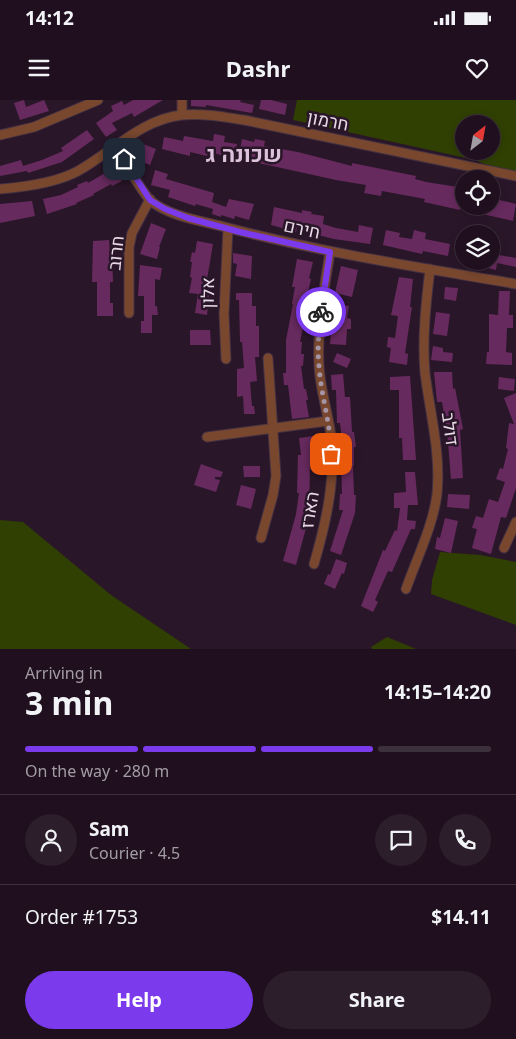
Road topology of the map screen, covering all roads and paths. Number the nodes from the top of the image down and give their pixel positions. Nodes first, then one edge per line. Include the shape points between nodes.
1 (98, 100) edge
2 (182, 100) edge
3 (182, 115) junction
4 (0, 135) edge
5 (115, 145) junction
6 (516, 176) edge
7 (0, 189) edge
8 (150, 200) junction
9 (228, 228) junction
10 (330, 252) junction
11 (430, 269) junction
12 (516, 284) edge
13 (130, 313) dead end
14 (268, 358) dead end
15 (226, 359) dead end
16 (328, 421) junction
17 (273, 428) junction
18 (207, 437) dead end
19 (516, 522) edge
20 (261, 538) dead end
21 (504, 548) dead end
22 (314, 564) dead end
23 (406, 588) dead end

1 - 4 street via 34,128
2 - 3 street
3 - 5 street, חרמון via 153,123
3 - 6 street, חרמון via 244,120
5 - 7 street, חרמון via 78,171 24,187
5 - 8 street, חירם
8 - 9 street, חירם via 188,218
8 - 13 street, חרוב via 132,233 129,247
9 - 10 street, חירם
9 - 15 street, אלון via 224,314
10 - 11 street, חירם
10 - 16 street, הארז via 318,335 319,368
11 - 12 street, חירם
11 - 23 street, דולב via 425,371 436,446 437,496
14 - 17 street
16 - 17 street
16 - 22 street, הארז via 331,437 330,495 326,525
17 - 18 street
17 - 20 street via 276,476
19 - 21 street

